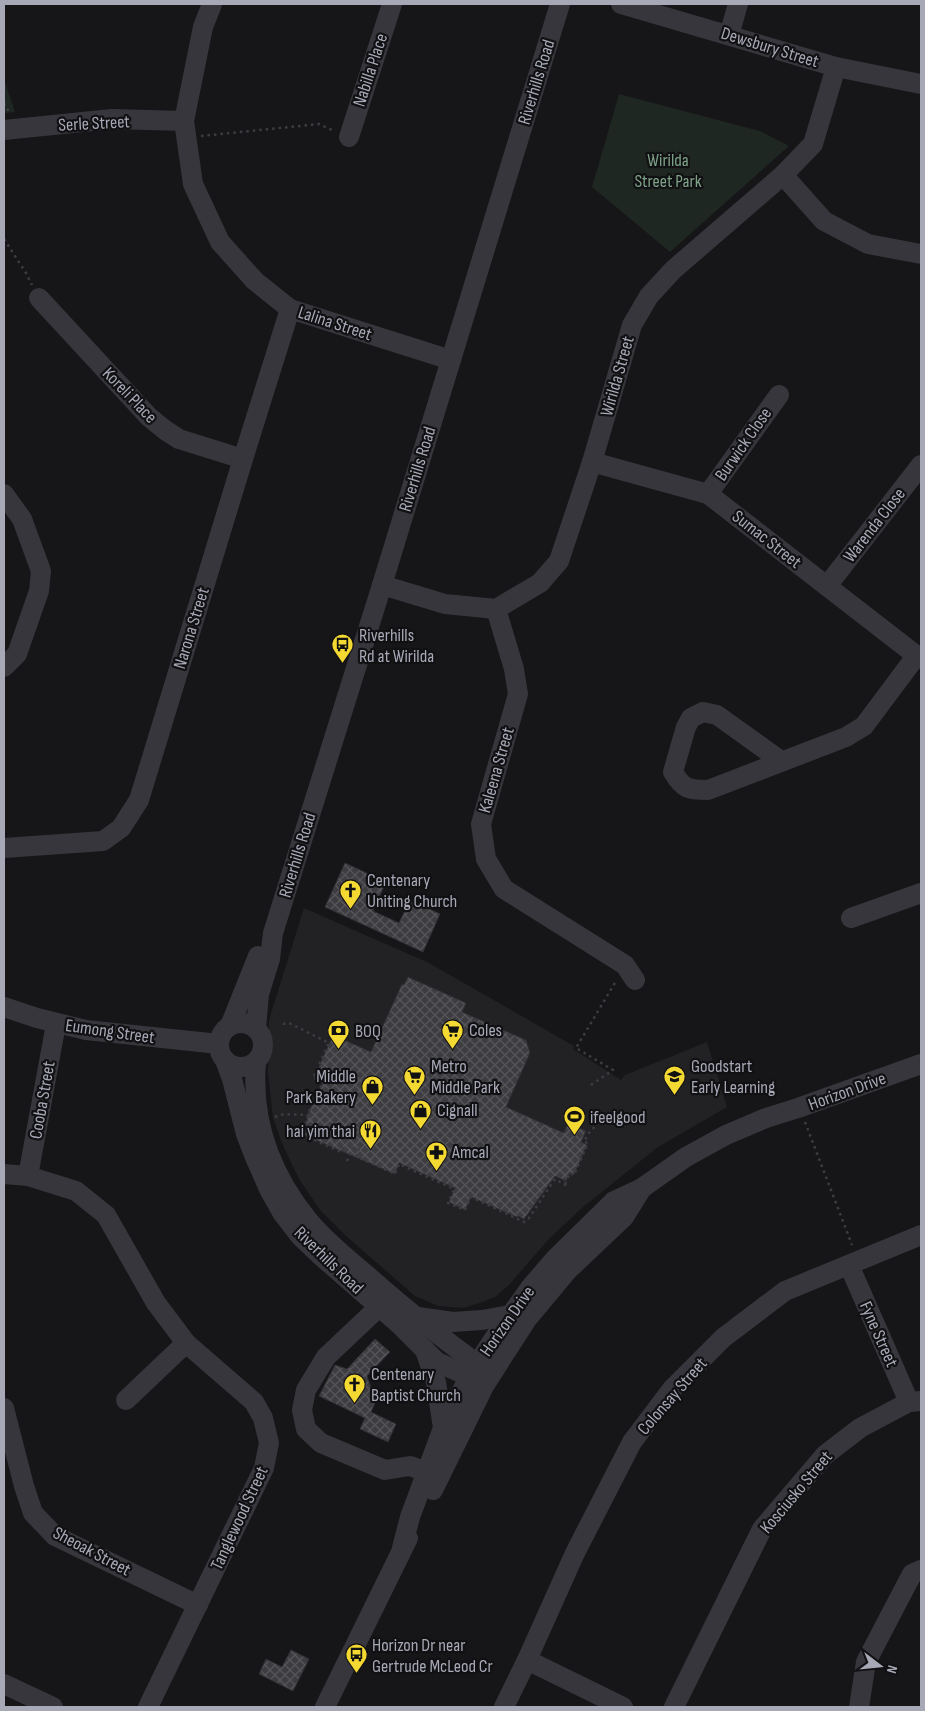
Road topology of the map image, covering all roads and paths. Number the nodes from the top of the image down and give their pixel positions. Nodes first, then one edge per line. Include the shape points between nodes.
1 (212, 4) edge
2 (392, 4) edge
3 (560, 4) edge
4 (621, 4) edge
5 (738, 4) edge
6 (729, 35) junction
7 (836, 67) junction
8 (921, 84) edge
9 (185, 129) junction
10 (4, 130) edge
11 (349, 137) joint
12 (783, 174) junction
13 (4, 239) edge
14 (921, 254) edge
15 (39, 298) joint
16 (290, 309) junction
17 (451, 360) junction
18 (779, 395) dead end
19 (243, 458) junction
20 (592, 462) junction
21 (921, 464) edge
22 (4, 494) edge
23 (708, 494) junction
24 (382, 585) junction
25 (827, 586) junction
26 (496, 609) junction
27 (919, 657) edge
28 (4, 666) edge
29 (781, 760) junction
30 (4, 848) edge
31 (921, 892) edge
32 (851, 918) dead end
33 (273, 933) junction
34 (630, 972) joint
35 (4, 1007) edge
36 (56, 1024) junction
37 (283, 1024) dead end
38 (230, 1026) junction
39 (256, 1029) junction
40 (222, 1052) junction
41 (256, 1062) junction
42 (921, 1064) edge
43 (591, 1085) dead end
44 (798, 1108) junction
45 (610, 1110) dead end
46 (308, 1115) junction
47 (271, 1118) dead end
48 (356, 1142) junction
49 (347, 1161) dead end
50 (4, 1174) edge
51 (28, 1176) junction
52 (642, 1188) junction
53 (921, 1235) edge
54 (854, 1263) junction
55 (379, 1307) junction
56 (510, 1315) junction
57 (416, 1317) junction
58 (186, 1343) junction
59 (424, 1349) junction
60 (480, 1375) junction
61 (126, 1400) dead end
62 (915, 1402) edge
63 (4, 1408) edge
64 (443, 1428) junction
65 (427, 1472) junction
66 (402, 1548) junction
67 (921, 1570) edge
68 (198, 1605) junction
69 (527, 1660) junction
70 (4, 1684) edge
71 (52, 1707) edge
72 (148, 1707) edge
73 (325, 1707) edge
74 (504, 1707) edge
75 (623, 1707) edge
76 (674, 1707) edge
77 (859, 1707) edge

1 - 9 street, Lalina Street via 203,27
2 - 11 street, Nabilla Place
3 - 17 street, Riverhills Road
4 - 6 street, Dewsbury Street
5 - 6 street
6 - 7 street, Dewsbury Street
7 - 8 street, Dewsbury Street
7 - 12 street, Wirilda Street via 813,144
9 - 10 street, Serle Street via 112,119
9 - 11 path via 319,124
9 - 16 street, Lalina Street via 193,184 220,242 255,281
12 - 14 street via 824,221 868,244
12 - 20 street, Wirilda Street via 649,296 632,325
13 - 15 path
15 - 19 street, Koreli Place via 165,430 179,439
16 - 17 street, Lalina Street
16 - 19 street, Narona Street
17 - 24 street, Riverhills Road
18 - 23 street, Burwick Close
19 - 30 street, Narona Street via 139,800 121,828 103,841
20 - 23 street, Sumac Street
20 - 26 street, Wirilda Street via 559,561 540,583
21 - 25 street, Warenda Close
22 - 28 street via 22,519 41,571 39,591 17,654
23 - 25 street, Sumac Street
24 - 26 street via 445,604
24 - 33 street, Riverhills Road
25 - 27 street, Sumac Street
26 - 34 street, Kaleena Street via 518,694 481,824 486,859 504,889
27 - 29 street via 864,726 846,737
29 - 29 street via 708,790 694,790 680,784 673,772 686,727 691,718 703,712 717,715
31 - 32 street
33 - 38 street, Riverhills Road via 257,957
33 - 39 street, Riverhills Road via 270,959 258,994
34 - 43 path via 576,1048 613,1070
35 - 36 street, Eumong Street
36 - 40 street, Eumong Street
36 - 51 street, Cooba Street
37 - 46 path via 289,1023 329,1043 313,1078 322,1082
38 - 39 street via 244,1023
38 - 40 street via 221,1037
39 - 41 street via 263,1042
40 - 41 street via 234,1066 242,1068
40 - 55 street, Riverhills Road via 246,1134 269,1190 283,1214 300,1236
41 - 57 street, Riverhills Road via 258,1119 268,1152 285,1187 308,1220
42 - 44 street, Horizon Drive
44 - 52 street, Horizon Drive via 726,1135 686,1157
44 - 54 path
45 - 48 path via 588,1134 584,1142 588,1143 574,1175 570,1173 566,1185 555,1179 524,1222 471,1197 465,1210 448,1202 454,1189 399,1164 395,1174 356,1156 361,1144
46 - 47 path via 284,1114
46 - 48 path via 303,1135 341,1152 347,1138
48 - 49 path
50 - 51 street, Tanglewood Street
51 - 58 street, Tanglewood Street via 76,1191 106,1215 156,1303
52 - 56 street, Horizon Drive via 614,1201 554,1260
52 - 60 street, Horizon Drive via 624,1217 592,1245 547,1293
53 - 54 street, Colonsay Street
54 - 62 street, Fyne Street
54 - 69 street, Colonsay Street via 785,1291 723,1338 672,1389 632,1442 575,1553
55 - 59 street, Riverhills Road
55 - 65 street via 326,1357 306,1390 302,1410 306,1429 321,1444 385,1470 410,1466
56 - 57 street via 452,1322
56 - 60 street, Horizon Drive
57 - 60 street, Riverhills Road
58 - 61 street
58 - 68 street, Tanglewood Street via 254,1402 263,1418 269,1443 264,1468
59 - 60 street, Riverhills Road via 437,1362
59 - 64 street via 436,1382
60 - 64 street, Horizon Drive
60 - 66 street, Horizon Drive via 418,1519
62 - 76 street, Kosciusko Street via 860,1428 825,1454 762,1529
63 - 68 street, Sheoak Street via 34,1513 55,1536
64 - 65 street, Horizon Drive
65 - 66 street, Horizon Drive
66 - 73 street, Horizon Drive
67 - 77 street via 912,1574 866,1662
68 - 72 street, Tanglewood Street
69 - 74 street, Colonsay Street
69 - 75 street
70 - 71 street

